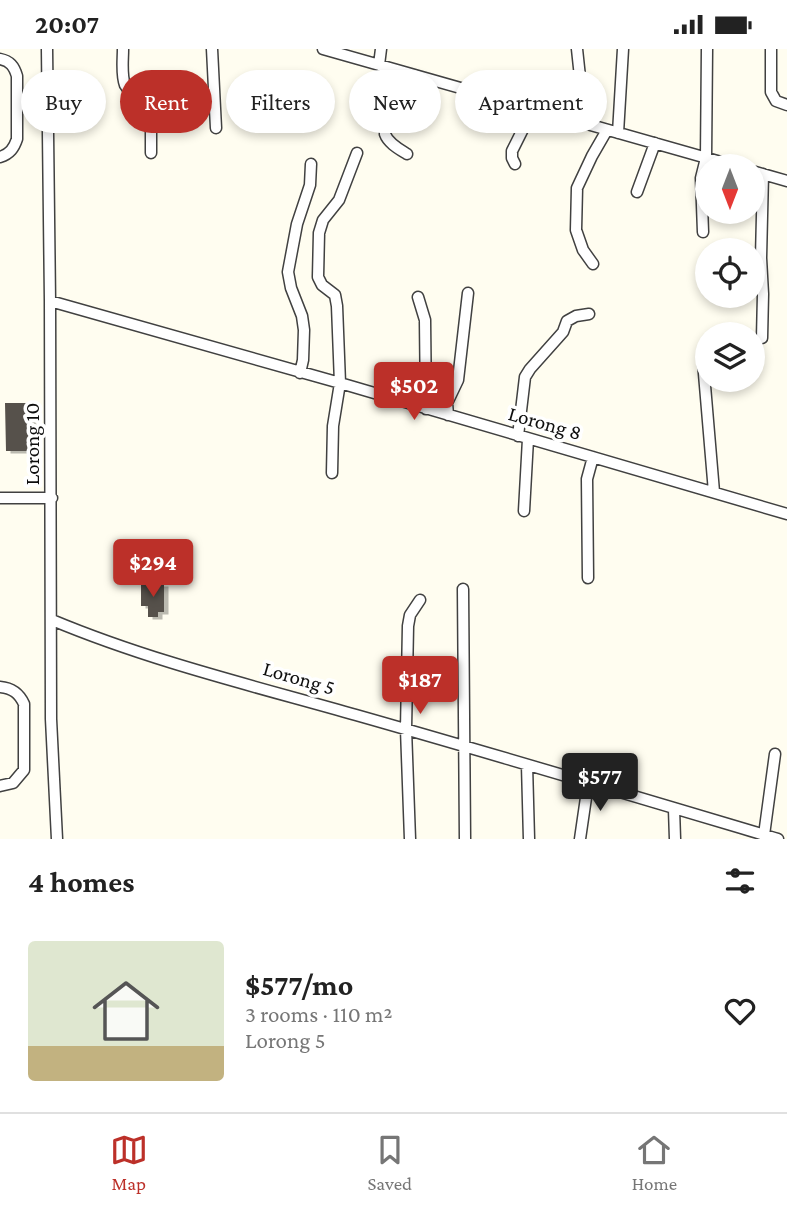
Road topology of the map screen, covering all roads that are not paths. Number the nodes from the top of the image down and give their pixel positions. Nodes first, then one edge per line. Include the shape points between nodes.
1 (47, 49) edge
2 (122, 49) edge
3 (212, 49) edge
4 (323, 49) edge
5 (381, 49) edge
6 (577, 49) edge
7 (624, 49) edge
8 (708, 49) edge
9 (771, 49) edge
10 (0, 59) edge
11 (385, 67) junction
12 (579, 70) edge
13 (455, 87) edge
14 (787, 105) edge
15 (216, 128) dead end
16 (607, 129) edge
17 (613, 131) junction
18 (521, 133) edge
19 (655, 143) junction
20 (151, 153) dead end
21 (357, 153) dead end
22 (407, 154) dead end
23 (706, 154) edge
24 (695, 155) edge
25 (0, 157) edge
26 (515, 163) dead end
27 (311, 164) dead end
28 (765, 175) edge
29 (787, 181) edge
30 (637, 192) dead end
31 (704, 224) edge
32 (760, 224) edge
33 (704, 232) dead end
34 (593, 264) dead end
35 (468, 293) dead end
36 (418, 297) dead end
37 (50, 301) junction
38 (589, 314) dead end
39 (762, 322) edge
40 (300, 373) junction
41 (340, 383) junction
42 (706, 392) edge
43 (426, 409) junction
44 (447, 415) junction
45 (523, 437) junction
46 (593, 457) junction
47 (332, 473) dead end
48 (714, 492) junction
49 (0, 498) edge
50 (52, 498) junction
51 (524, 511) dead end
52 (787, 515) edge
53 (588, 578) dead end
54 (463, 589) dead end
55 (420, 600) dead end
56 (52, 620) junction
57 (0, 687) edge
58 (406, 729) junction
59 (465, 746) junction
60 (775, 754) dead end
61 (527, 765) junction
62 (589, 784) junction
63 (0, 786) edge
64 (674, 809) junction
65 (764, 835) junction
66 (57, 839) edge
67 (410, 839) edge
68 (466, 839) edge
69 (529, 839) edge
70 (580, 839) edge
71 (675, 839) edge
72 (778, 839) edge

1 - 37 street, Lorong 10
2 - 20 street via 125,85 145,97 151,108
3 - 15 street
4 - 11 street
5 - 11 street
6 - 12 street
7 - 17 street
8 - 23 street
9 - 14 street via 771,92 776,101
10 - 25 street via 9,61 17,76 17,139 14,148
11 - 13 street
11 - 22 street via 385,134
16 - 17 street
17 - 19 street
17 - 34 street via 592,156 577,188 576,230
18 - 26 street via 512,151
19 - 24 street
19 - 30 street
21 - 41 street via 339,200 319,233 318,277 335,295 337,306
27 - 40 street via 288,272 304,330
28 - 29 street
31 - 33 street
32 - 39 street
35 - 44 street via 458,380 447,403
36 - 43 street via 425,320
37 - 40 street, Lorong 8
37 - 50 street, Lorong 10
38 - 45 street via 567,321 525,377
40 - 41 street, Lorong 8
41 - 43 street, Lorong 8
41 - 47 street
42 - 48 street
43 - 44 street, Lorong 8
44 - 45 street, Lorong 8
45 - 46 street, Lorong 8
45 - 51 street
46 - 48 street, Lorong 8
46 - 53 street via 587,479
48 - 52 street, Lorong 8
49 - 50 street
50 - 56 street, Lorong 10
54 - 59 street
55 - 58 street via 408,627
56 - 58 street, Lorong 5 via 98,640
56 - 66 street, Lorong 10
57 - 63 street via 20,695 24,704 24,770 13,783
58 - 59 street, Lorong 5
58 - 67 street
59 - 61 street, Lorong 5
59 - 68 street
60 - 65 street
61 - 62 street, Lorong 5
61 - 69 street
62 - 64 street, Lorong 5
62 - 70 street
64 - 65 street, Lorong 5
64 - 71 street
65 - 72 street, Lorong 5

